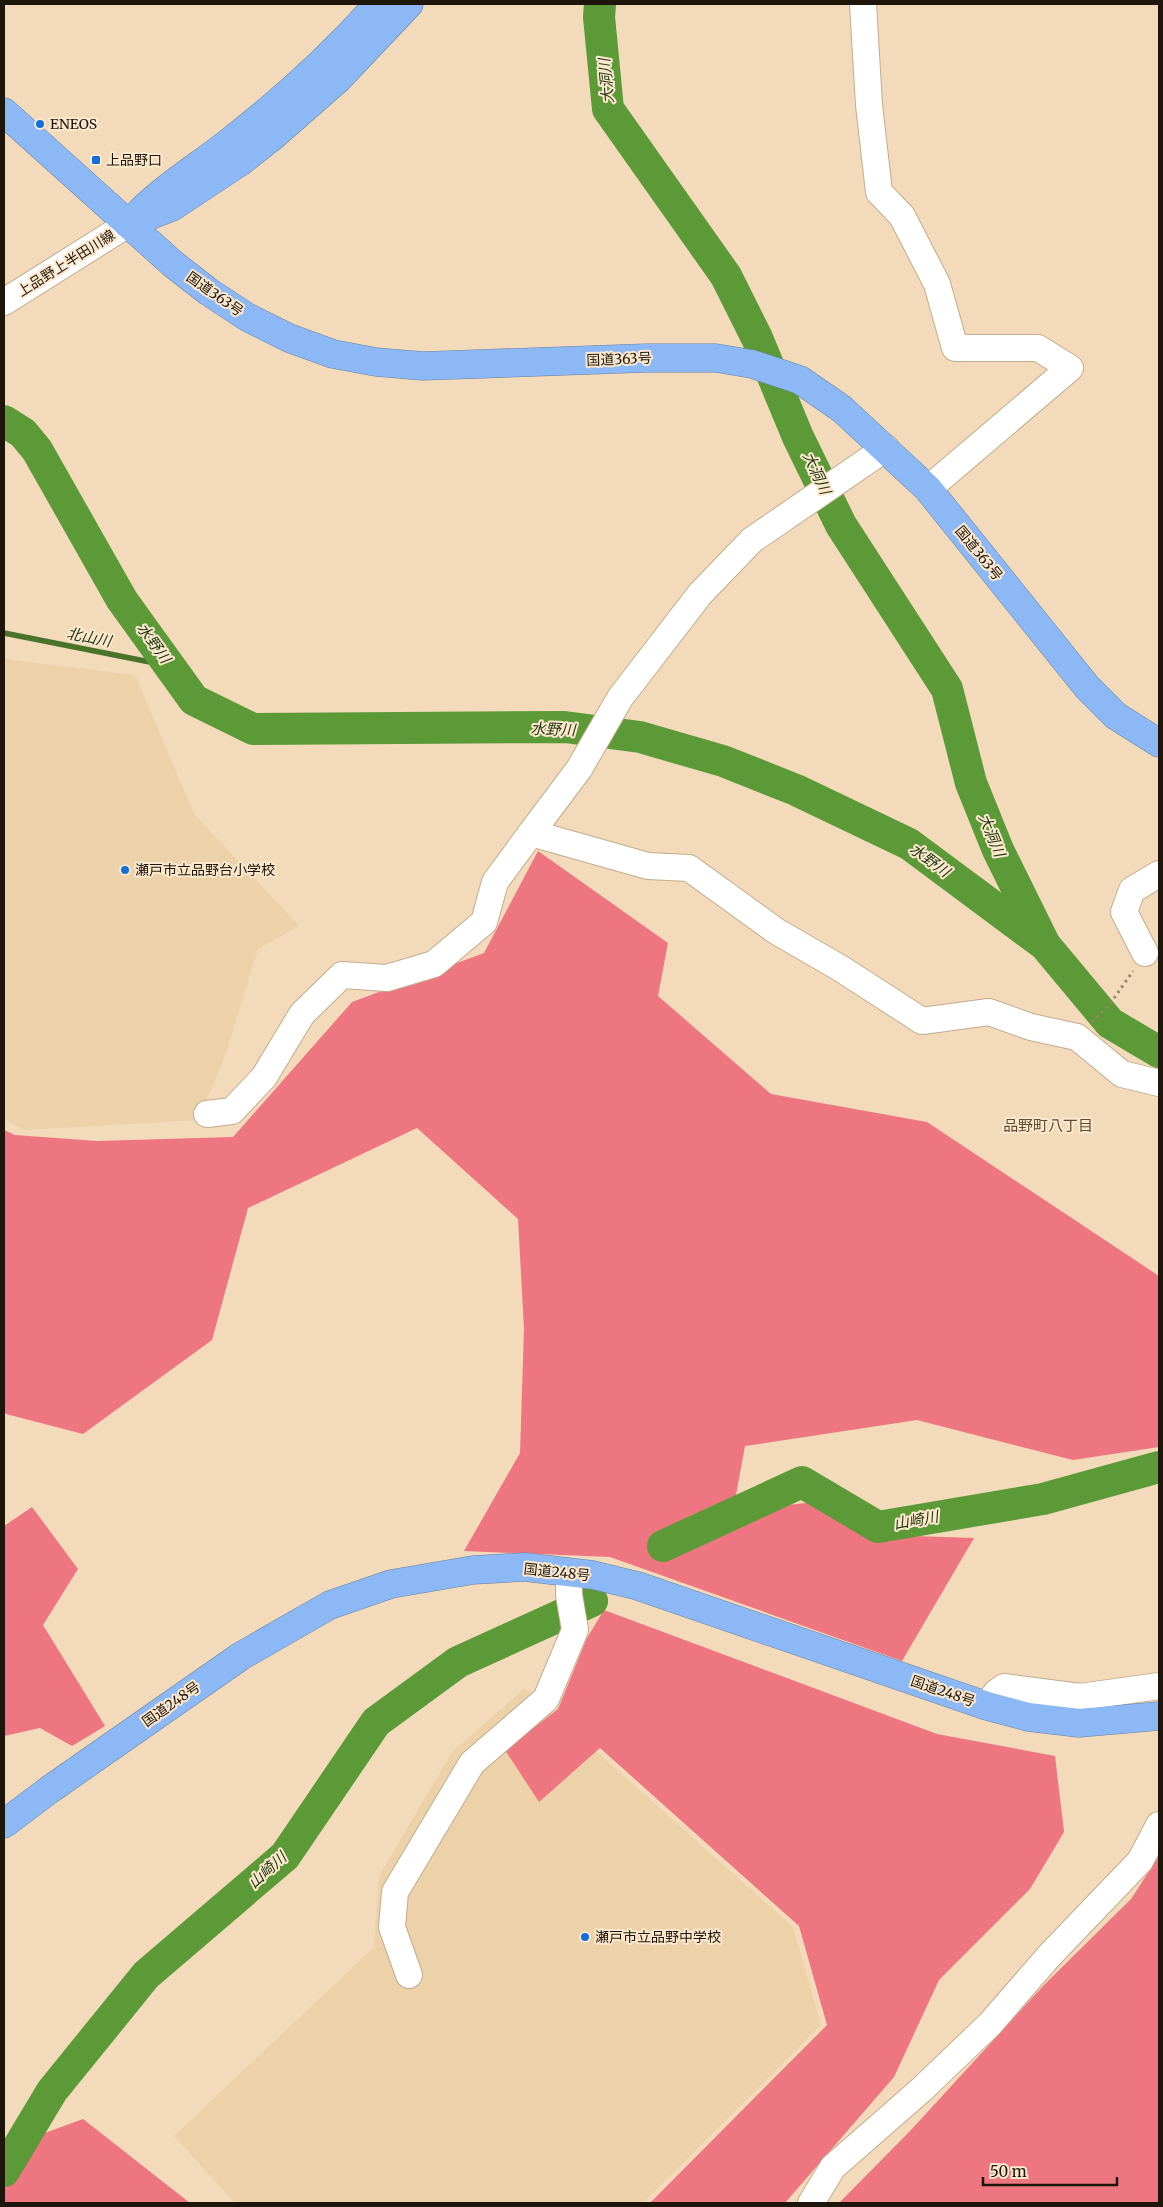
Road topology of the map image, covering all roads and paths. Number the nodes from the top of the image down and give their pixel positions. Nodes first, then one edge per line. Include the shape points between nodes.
1 (378, 4) edge
2 (409, 4) edge
3 (863, 4) edge
4 (4, 112) edge
5 (128, 224) junction
6 (4, 302) edge
7 (886, 448) junction
8 (928, 489) junction
9 (1159, 743) edge
10 (532, 833) junction
11 (1159, 874) edge
12 (1145, 953) joint
13 (1110, 1004) dead end
14 (1159, 1083) edge
15 (208, 1114) dead end
16 (569, 1584) junction
17 (1159, 1686) edge
18 (987, 1706) junction
19 (1159, 1716) edge
20 (4, 1823) edge
21 (1159, 1825) edge
22 (409, 1975) dead end
23 (811, 2203) edge

1 - 5 highway via 288,94 227,144 159,193
2 - 5 highway via 338,79 273,136 172,207
3 - 8 street via 869,105 880,192 902,216 937,284 955,348 1038,348 1070,368
4 - 5 highway, 国道363号
5 - 6 street, 上品野上半田川線
5 - 7 highway, 国道363号 via 173,264 247,317 289,338 333,354 422,366 646,358 716,358 752,364 800,380 842,409
7 - 8 highway, 国道363号
7 - 10 street via 752,540 700,594 620,698 579,768
8 - 9 highway, 国道363号 via 1086,687 1116,716
10 - 14 street via 648,866 689,868 776,931 922,1022 989,1012 1077,1037 1122,1074
10 - 15 street via 495,882 484,922 434,964 387,978 342,975 302,1014 264,1077 232,1111
11 - 12 street via 1132,890 1124,912
12 - 13 path
16 - 18 highway, 国道248号 via 593,1575 638,1586
16 - 20 highway, 国道248号 via 525,1567 473,1570 391,1584 330,1605 241,1656
16 - 22 street via 575,1630 546,1699 472,1763 395,1892 392,1927
17 - 18 street via 1080,1697 1004,1686
18 - 19 highway, 国道248号 via 1028,1717 1079,1724
21 - 23 street via 1140,1861 1049,1956 990,2024 833,2167

